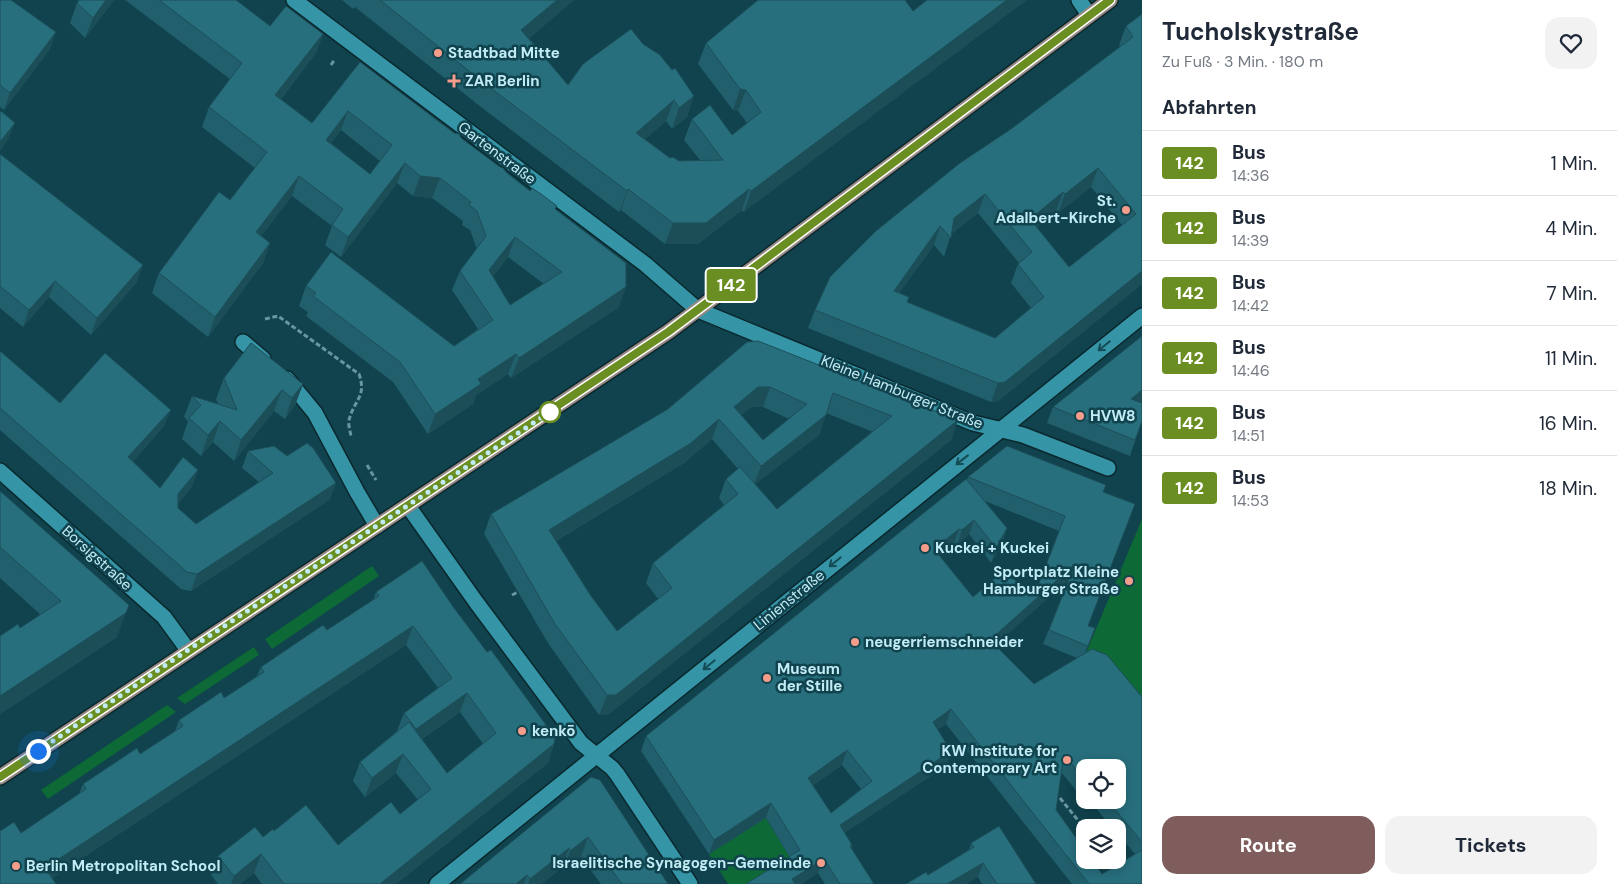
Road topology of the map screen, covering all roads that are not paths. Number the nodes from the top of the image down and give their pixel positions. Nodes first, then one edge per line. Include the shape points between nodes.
1 (294, 0) edge
2 (1079, 0) edge
3 (1110, 0) edge
4 (1089, 16) junction
5 (698, 310) junction
6 (1142, 316) edge
7 (243, 342) dead end
8 (1000, 430) junction
9 (1108, 468) dead end
10 (0, 471) edge
11 (408, 506) junction
12 (377, 526) junction
13 (188, 650) junction
14 (596, 755) junction
15 (0, 776) edge
16 (437, 884) edge
17 (690, 884) edge

1 - 5 street, Gartenstraße via 646,264
2 - 4 street
3 - 4 main road
4 - 5 main road
5 - 8 street, Kleine Hamburger Straße via 975,424
5 - 11 main road
6 -> 8 street, Linienstraße
7 - 12 street via 286,378 315,413
8 - 9 street, Kleine Hamburger Straße via 1023,435
8 -> 14 street, Linienstraße
10 - 13 street, Borsigstraße via 164,617
11 - 12 main road
11 - 14 street via 581,743
12 - 13 main road
13 - 15 main road
14 - 16 street, Linienstraße
14 - 17 street via 617,774

